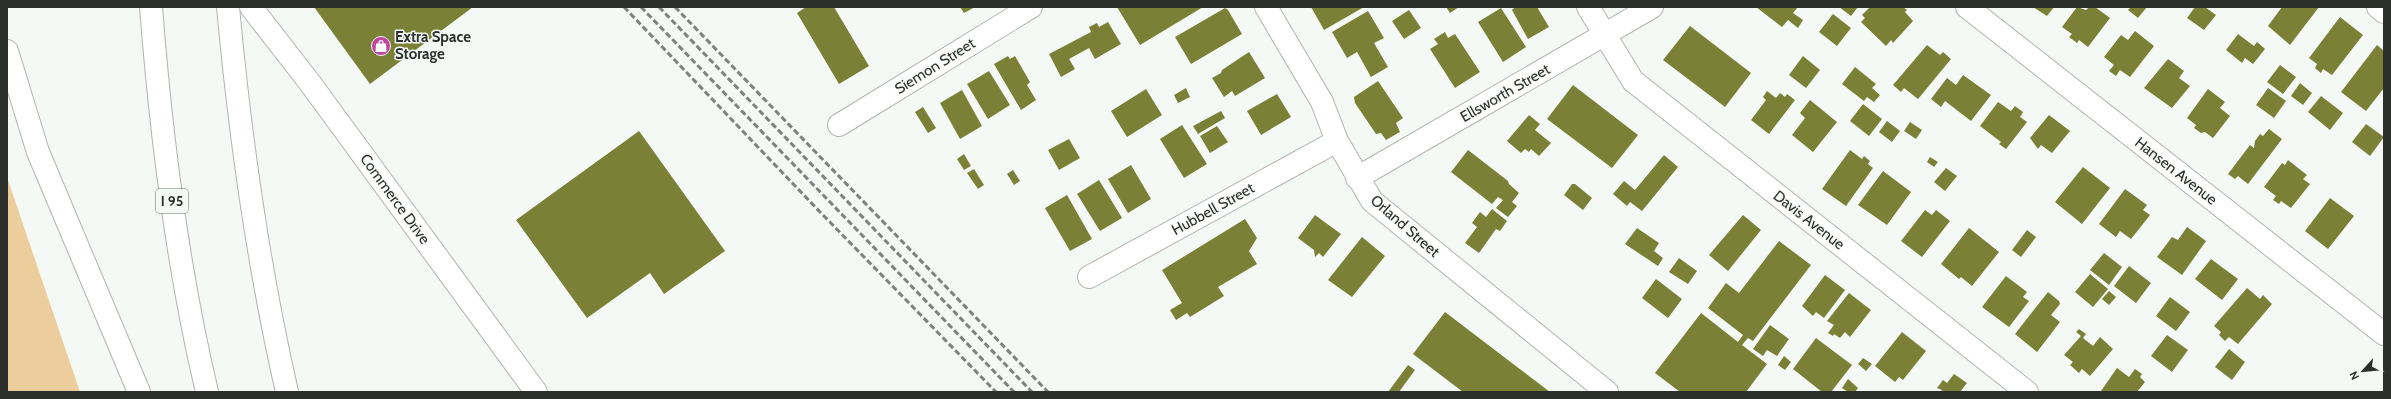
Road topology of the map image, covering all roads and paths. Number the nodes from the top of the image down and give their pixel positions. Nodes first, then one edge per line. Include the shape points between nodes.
1 (151, 7) edge
2 (228, 7) edge
3 (251, 7) edge
4 (1031, 7) edge
5 (1266, 7) edge
6 (1588, 7) edge
7 (1652, 7) edge
8 (1967, 7) edge
9 (2378, 7) edge
10 (2384, 12) edge
11 (1605, 35) junction
12 (7, 51) edge
13 (839, 125) dead end
14 (1337, 140) junction
15 (1357, 178) junction
16 (1089, 277) dead end
17 (2384, 334) edge
18 (139, 392) edge
19 (207, 392) edge
20 (288, 392) edge
21 (536, 392) edge
22 (1607, 392) edge
23 (2027, 392) edge

1 - 19 main road, I 95 via 163,135 174,215
2 - 20 main road via 248,185 261,268
3 - 21 main road, Commerce Drive via 310,83
4 - 13 main road, Siemon Street
5 - 14 main road, Orland Street via 1322,102
6 - 11 main road, Davis Avenue
7 - 11 main road, Ellsworth Street
8 - 17 main road, Hansen Avenue
9 - 10 main road
11 - 15 main road, Ellsworth Street
11 - 23 main road, Davis Avenue via 1633,81
12 - 18 main road via 25,117 38,152
14 - 15 main road, Orland Street
14 - 16 main road, Hubbell Street
15 - 22 main road, Orland Street via 1372,201

